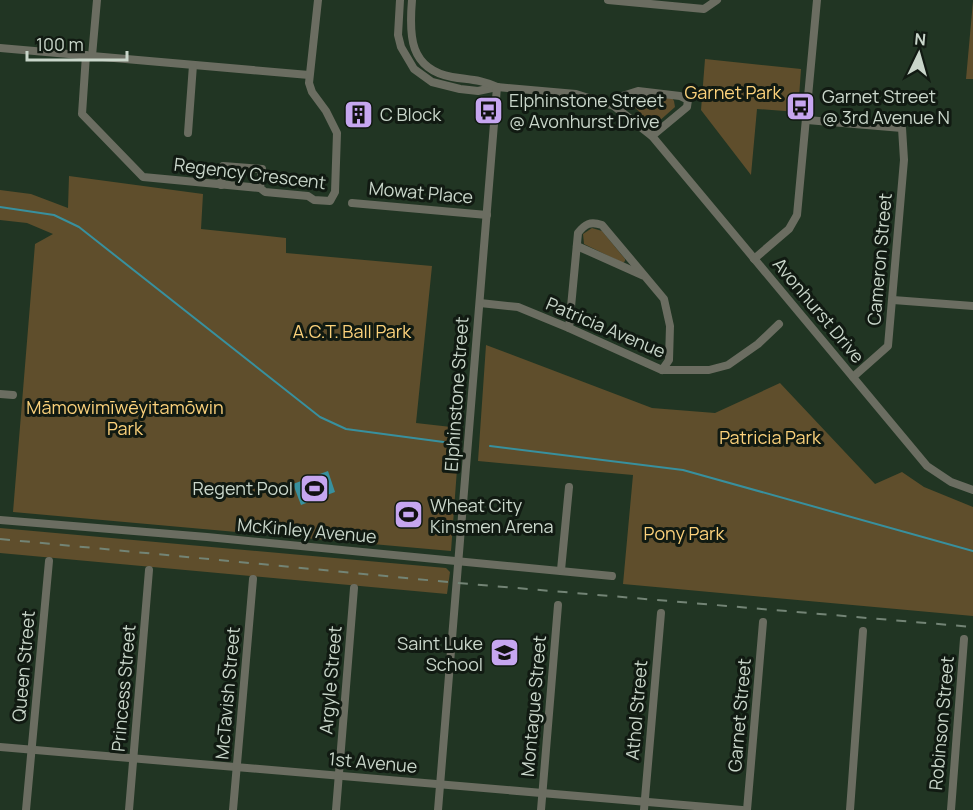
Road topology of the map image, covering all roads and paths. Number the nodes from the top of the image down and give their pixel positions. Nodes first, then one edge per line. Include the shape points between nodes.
1 (97, 0) edge
2 (318, 0) edge
3 (400, 0) edge
4 (412, 0) edge
5 (608, 0) edge
6 (717, 0) edge
7 (817, 0) edge
8 (0, 48) edge
9 (89, 56) junction
10 (193, 65) junction
11 (309, 75) junction
12 (497, 87) junction
13 (614, 106) junction
14 (807, 120) junction
15 (188, 133) dead end
16 (652, 136) junction
17 (221, 184) junction
18 (260, 188) junction
19 (352, 203) dead end
20 (487, 215) junction
21 (577, 246) junction
22 (754, 259) junction
23 (645, 276) junction
24 (893, 300) junction
25 (480, 303) junction
26 (973, 306) edge
27 (779, 324) dead end
28 (569, 328) junction
29 (662, 370) junction
30 (854, 377) junction
31 (0, 394) edge
32 (13, 395) dead end
33 (569, 487) dead end
34 (973, 490) edge
35 (0, 520) edge
36 (49, 561) dead end
37 (460, 561) junction
38 (149, 570) dead end
39 (561, 570) junction
40 (612, 576) dead end
41 (254, 579) dead end
42 (354, 588) dead end
43 (558, 605) dead end
44 (661, 613) dead end
45 (763, 622) dead end
46 (863, 631) dead end
47 (964, 639) dead end
48 (0, 747) edge
49 (32, 750) junction
50 (134, 759) junction
51 (237, 767) junction
52 (339, 776) junction
53 (440, 784) junction
54 (543, 792) junction
55 (645, 806) edge
56 (26, 810) edge
57 (129, 810) edge
58 (232, 810) edge
59 (336, 810) edge
60 (438, 810) edge
61 (541, 810) edge
62 (742, 810) edge
63 (747, 810) edge
64 (850, 810) edge
65 (951, 810) edge

1 - 9 street
2 - 11 street
3 - 12 street, Avonhurst Drive via 398,35 414,69 439,85 478,91
4 - 12 street, Avonhurst Drive via 411,39 420,58 439,73 482,80
5 - 6 street via 704,9
7 - 14 street
8 - 9 street
9 - 10 street
9 - 17 street, Regency Crescent via 82,114 143,177
10 - 11 street
10 - 15 street
11 - 18 street, Regency Crescent via 312,92 337,133 334,192 330,201 265,192
12 - 13 street, Avonhurst Drive via 576,94
12 - 20 street, Elphinstone Street
13 - 16 street, Avonhurst Drive
13 - 16 street via 619,97 638,91 688,100 687,107
14 - 22 street via 797,215 789,229
14 - 24 street, Cameron Street via 902,128 904,160
16 - 22 street, Avonhurst Drive
17 - 18 street, Regency Crescent
17 - 18 street via 223,166 262,169
19 - 20 street, Mowat Place
20 - 25 street, Elphinstone Street
21 - 23 street
21 - 23 street via 578,233 584,225 602,225
21 - 28 street
22 - 30 street, Avonhurst Drive
23 - 29 street via 664,299 670,326 669,360
24 - 26 street
24 - 30 street, Cameron Street via 888,346
25 - 28 street, Patricia Avenue via 518,307
25 - 37 street, Elphinstone Street
27 - 29 street, Patricia Avenue via 728,365 709,370
28 - 29 street, Patricia Avenue
30 - 34 street, Avonhurst Drive via 927,466 951,482
31 - 32 street
33 - 39 street
35 - 37 street, McKinley Avenue
36 - 49 street, Queen Street
37 - 39 street, McKinley Avenue
37 - 53 street, Elphinstone Street
38 - 50 street, Princess Street
39 - 40 street, McKinley Avenue
41 - 51 street, McTavish Street
42 - 52 street, Argyle Street
43 - 54 street, Montague Street
44 - 55 street, Athol Street
45 - 63 street, Garnet Street
46 - 64 street
47 - 65 street, Robinson Street
48 - 49 street, 1st Avenue
49 - 50 street, 1st Avenue
49 - 56 street, Queen Street
50 - 51 street, 1st Avenue
50 - 57 street, Princess Street
51 - 52 street, 1st Avenue
51 - 58 street, McTavish Street
52 - 53 street, 1st Avenue
52 - 59 street, Argyle Street
53 - 54 street, 1st Avenue
53 - 60 street, Elphinstone Street
54 - 55 street, 1st Avenue
54 - 61 street, Montague Street
55 - 62 street, 1st Avenue

